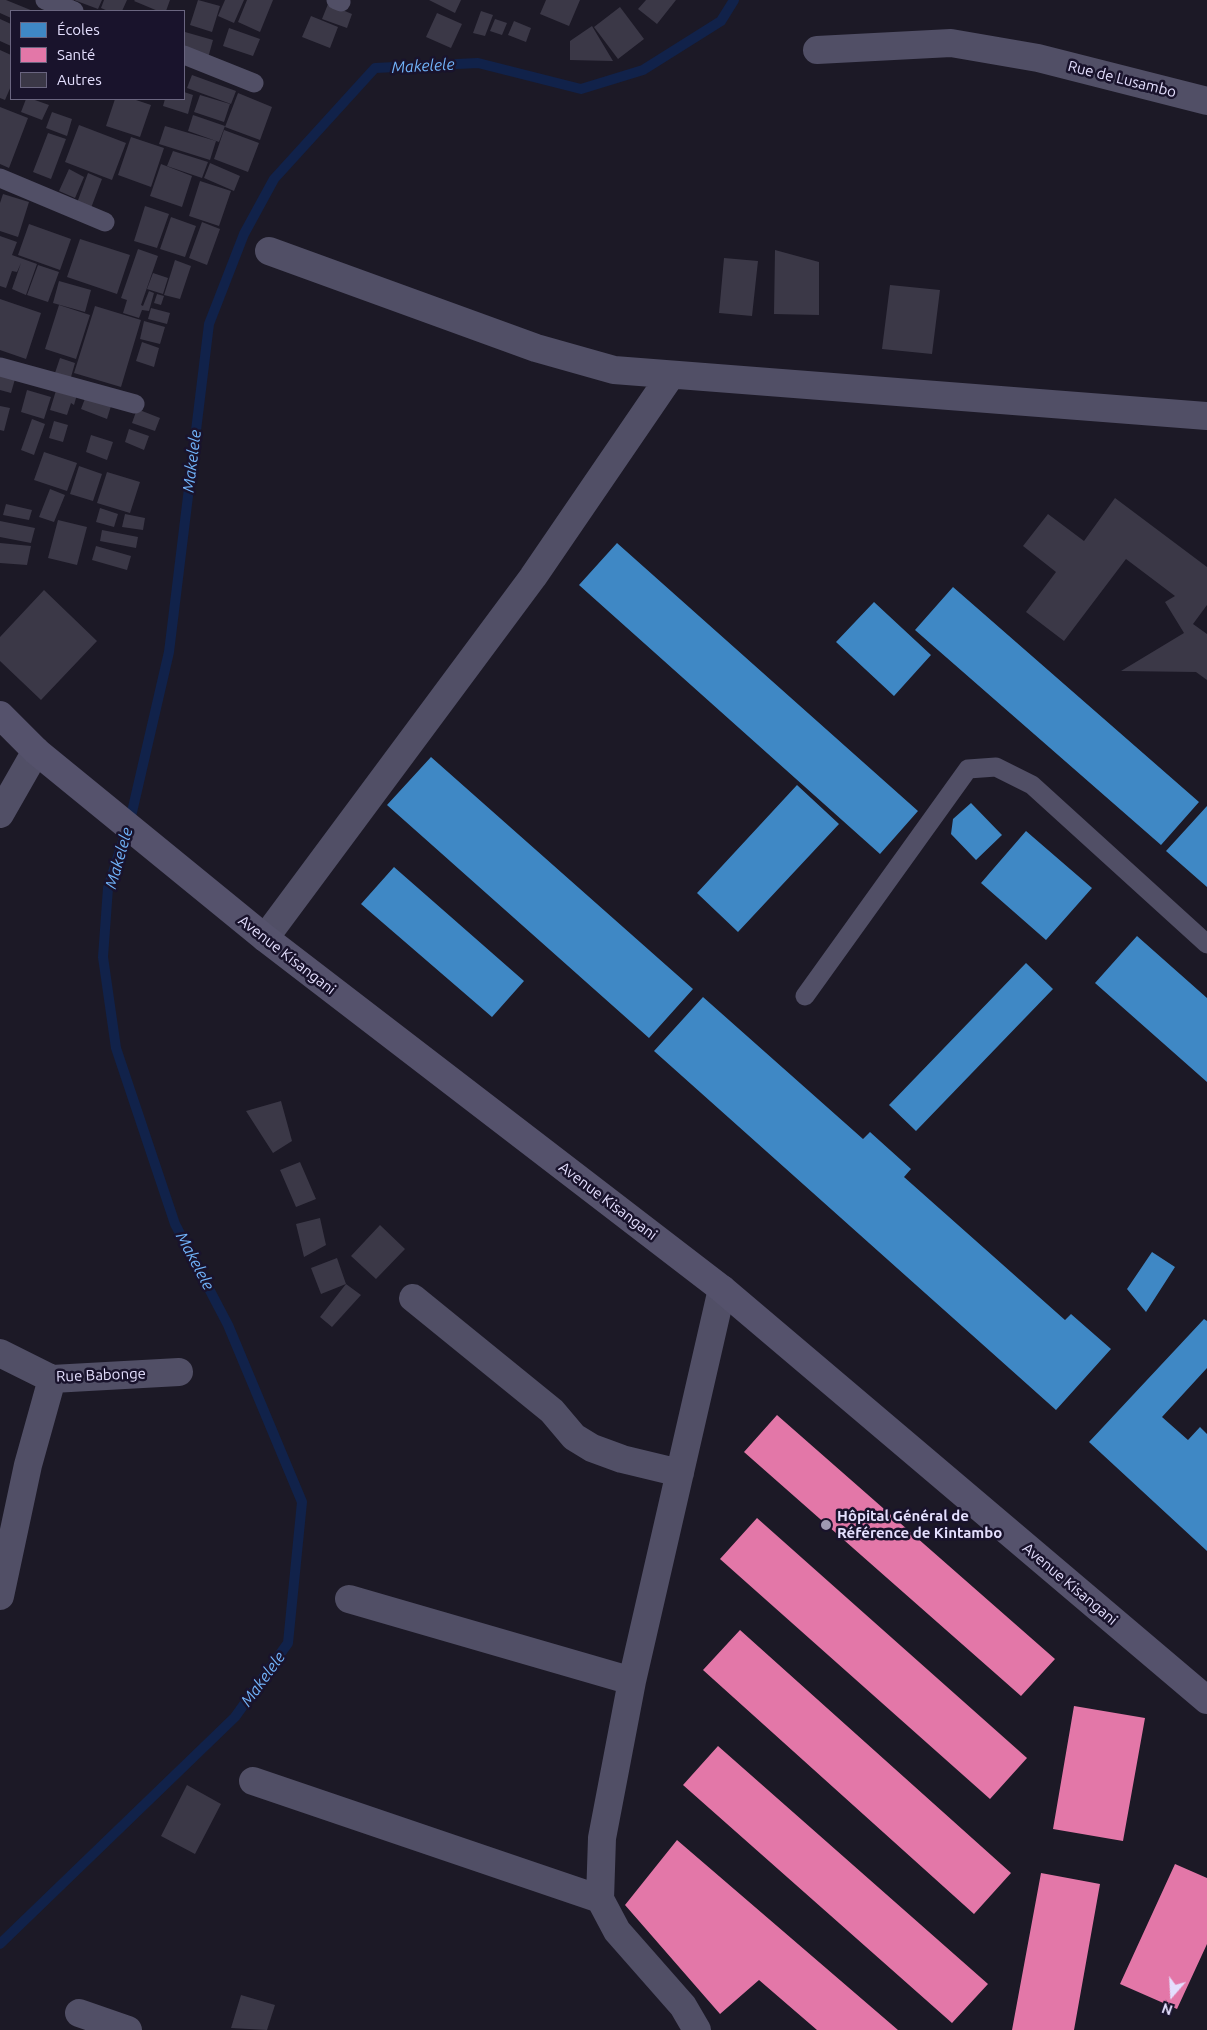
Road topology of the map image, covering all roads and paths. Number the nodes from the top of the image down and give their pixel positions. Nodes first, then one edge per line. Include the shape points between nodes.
1 (45, 0) edge
2 (71, 10) edge
3 (816, 50) dead end
4 (185, 55) edge
5 (254, 84) dead end
6 (1207, 101) edge
7 (0, 178) edge
8 (105, 222) dead end
9 (269, 251) dead end
10 (0, 367) edge
11 (671, 375) junction
12 (136, 404) dead end
13 (1207, 416) edge
14 (0, 715) edge
15 (36, 751) junction
16 (0, 814) edge
17 (265, 938) junction
18 (1207, 944) edge
19 (805, 996) dead end
20 (722, 1289) junction
21 (413, 1298) dead end
22 (0, 1353) edge
23 (179, 1372) dead end
24 (52, 1378) junction
25 (680, 1473) junction
26 (2, 1582) edge
27 (349, 1599) dead end
28 (632, 1681) junction
29 (1207, 1700) edge
30 (253, 1781) dead end
31 (600, 1900) junction
32 (79, 2013) dead end
33 (128, 2030) edge
34 (698, 2030) edge

1 - 2 lane
3 - 6 street, Rue de Lusambo via 951,44 1038,58
4 - 5 lane
7 - 8 lane
9 - 11 street via 536,348 614,370
10 - 12 lane
11 - 13 street
11 - 17 street via 533,577
14 - 15 street, Avenue Kisangani
15 - 16 street
15 - 17 street, Avenue Kisangani
17 - 20 street, Avenue Kisangani
18 - 19 lane via 1032,784 996,767 968,769
20 - 25 street
20 - 29 street, Avenue Kisangani
21 - 25 street via 552,1411 574,1437 622,1459
22 - 24 street, Rue Babonge
23 - 24 street, Rue Babonge
24 - 26 street via 28,1465
25 - 28 street
27 - 28 street
28 - 31 street via 602,1838
30 - 31 street
31 - 34 street via 617,1930 683,2006
32 - 33 street

